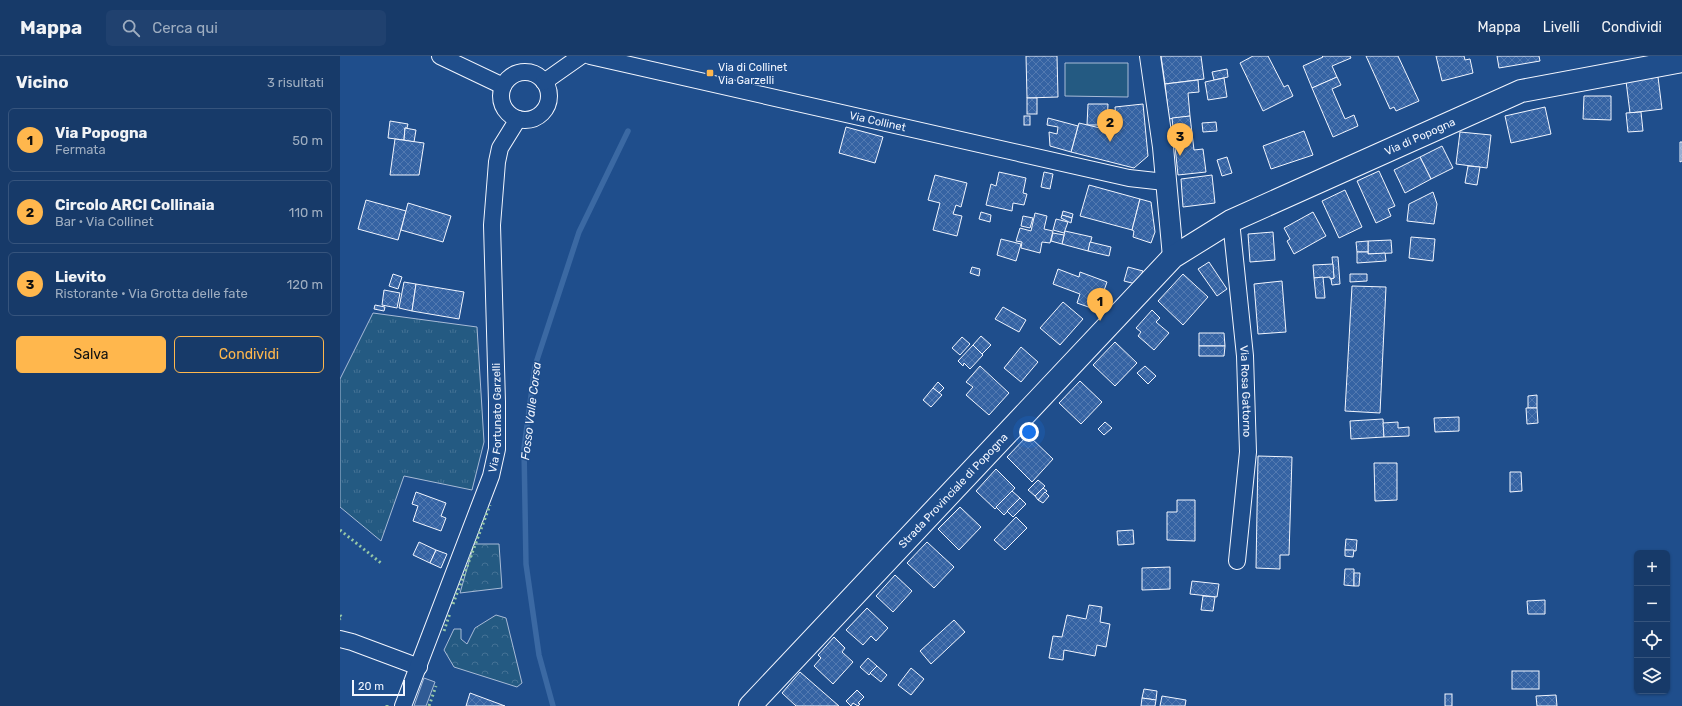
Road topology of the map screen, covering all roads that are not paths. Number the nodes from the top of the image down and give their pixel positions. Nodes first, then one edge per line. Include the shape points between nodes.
1 (440, 56) edge
2 (581, 56) edge
3 (590, 56) edge
4 (1150, 56) edge
5 (1682, 61) edge
6 (544, 82) junction
7 (503, 86) junction
8 (518, 119) junction
9 (1165, 182) junction
10 (1231, 221) junction
11 (1173, 258) junction
12 (1237, 561) dead end
13 (340, 639) edge
14 (419, 667) junction
15 (403, 706) edge
16 (750, 706) edge

1 - 7 street
2 - 6 street
3 - 9 street, Via Collinet via 1129,178
4 - 9 street via 1163,147
5 - 10 main road, Via di Popogna via 1521,91
6 - 7 street via 526,72 512,76
6 - 8 street via 548,96 544,110 532,119
7 - 8 street via 501,98 505,110
8 - 14 street, Via Fortunato Garzelli via 500,148 492,225 497,449 491,476
9 - 11 street
10 - 11 main road, Via di Popogna
10 - 12 street, Via Rosa Gattorno via 1245,356 1248,452
11 - 16 main road, Strada Provinciale di Popogna
13 - 14 street
14 - 15 street, Via Fortunato Garzelli

